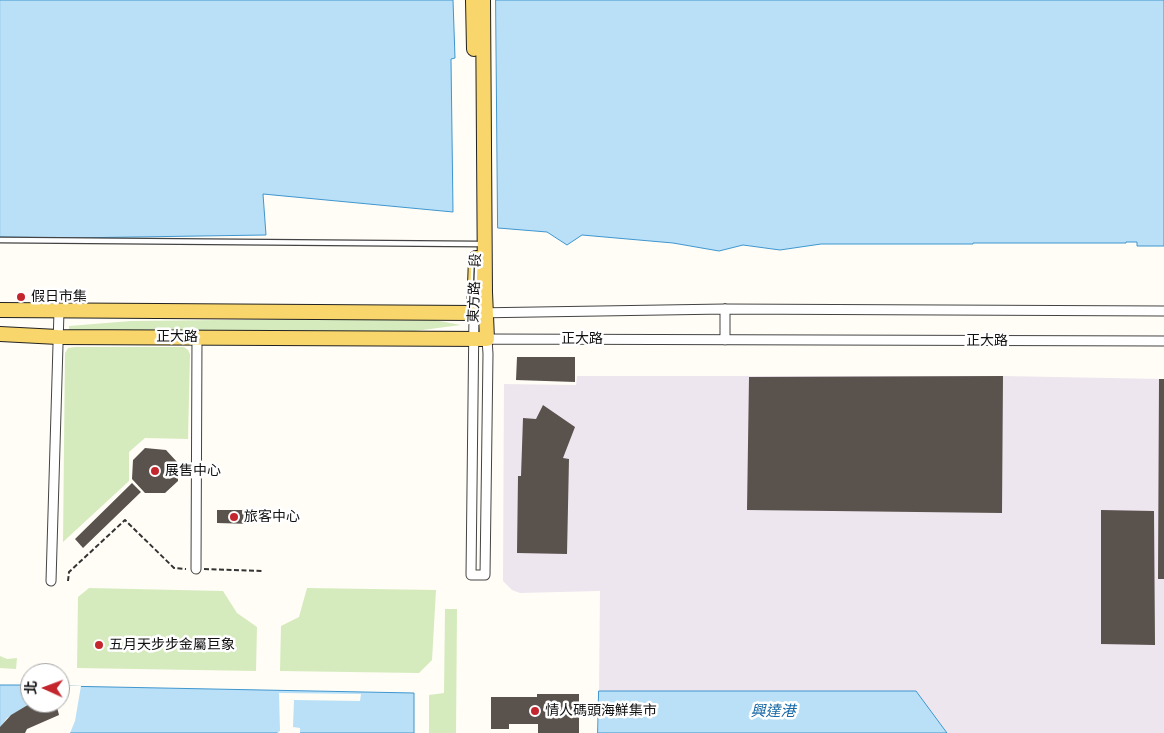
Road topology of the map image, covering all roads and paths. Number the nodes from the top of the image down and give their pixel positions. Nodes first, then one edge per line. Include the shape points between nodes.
1 (473, 0) edge
2 (483, 0) edge
3 (0, 240) edge
4 (477, 244) junction
5 (725, 309) junction
6 (0, 310) edge
7 (58, 311) junction
8 (1164, 311) edge
9 (480, 313) junction
10 (0, 334) edge
11 (58, 337) junction
12 (197, 337) junction
13 (480, 339) junction
14 (725, 340) junction
15 (1164, 341) edge
16 (125, 520) dead end
17 (196, 569) dead end
18 (51, 581) dead end
19 (68, 581) dead end

1 - 4 main road, 東方路一段
2 - 9 main road, 東方路一段
3 - 4 lane
4 - 9 main road, 東方路一段
5 - 8 street, 正大路
5 - 9 street, 正大路
5 - 14 street
6 - 7 main road, 正大路
7 - 9 main road, 正大路
7 - 11 street
9 - 13 main road, 東方路一段
10 - 11 main road, 正大路
11 - 12 main road, 正大路
11 - 18 street
12 - 13 main road, 正大路
12 - 17 street
13 - 13 street, 東方路一段 via 488,354 486,575 471,575
13 - 14 street, 正大路
14 - 15 street, 正大路
16 - 19 path via 68,572

